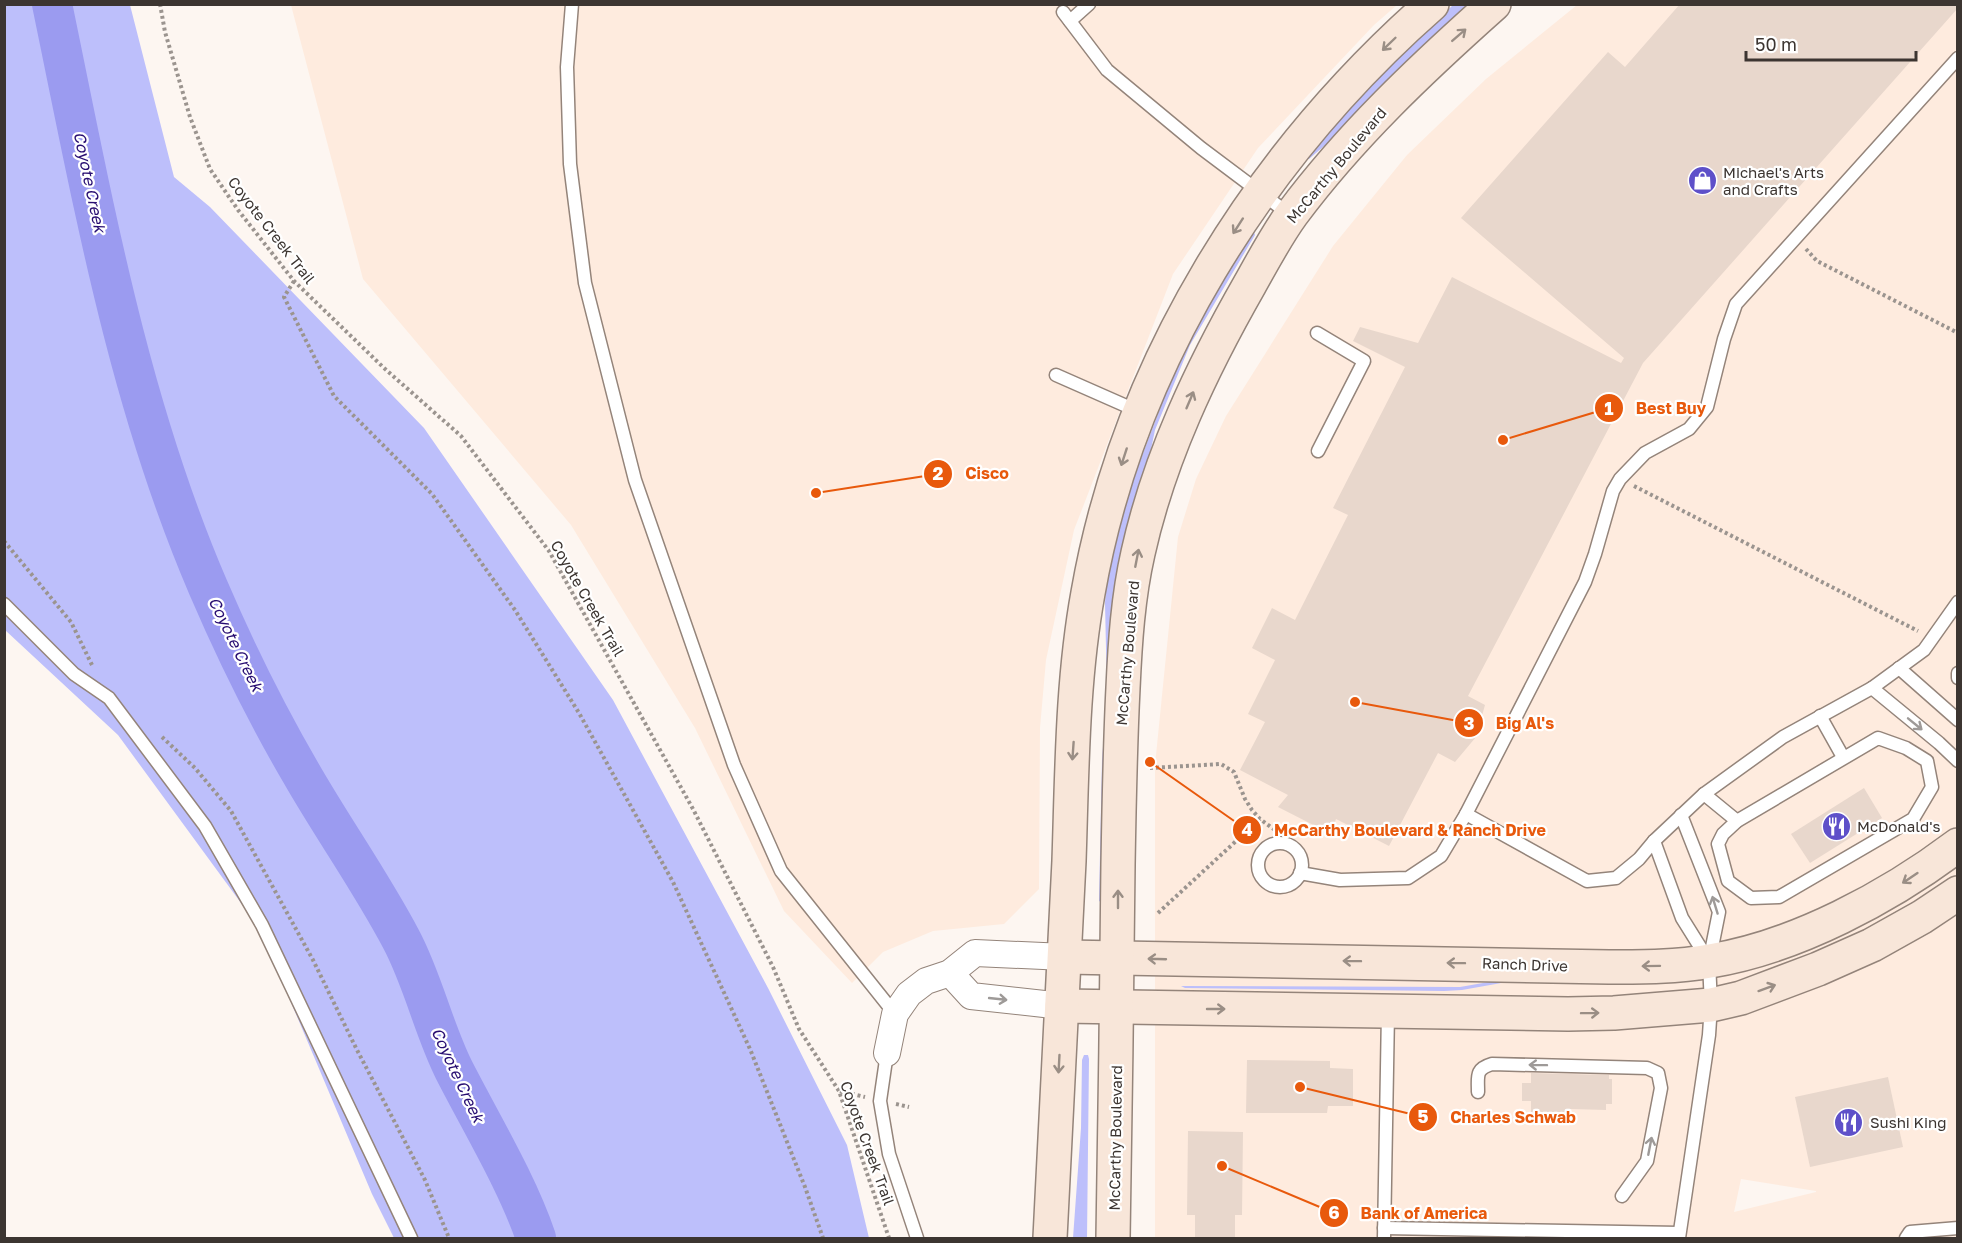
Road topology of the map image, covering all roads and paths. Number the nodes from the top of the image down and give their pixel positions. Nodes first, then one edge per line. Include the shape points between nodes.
1 (160, 4) edge
2 (572, 4) edge
3 (1089, 4) edge
4 (1432, 4) edge
5 (1494, 4) edge
6 (1958, 58) edge
7 (1260, 193) junction
8 (1291, 216) junction
9 (1795, 238) junction
10 (294, 281) junction
11 (1317, 333) dead end
12 (1958, 333) edge
13 (1056, 375) dead end
14 (1141, 412) junction
15 (1318, 452) dead end
16 (1620, 479) junction
17 (1958, 602) edge
18 (4, 604) edge
19 (1932, 638) junction
20 (1899, 668) junction
21 (1958, 673) edge
22 (1958, 678) edge
23 (1872, 688) junction
24 (1820, 716) junction
25 (1958, 720) edge
26 (1843, 757) junction
27 (1958, 762) edge
28 (1150, 768) dead end
29 (1704, 794) junction
30 (1466, 814) junction
31 (1681, 816) junction
32 (1260, 819) junction
33 (1737, 821) junction
34 (1654, 841) junction
35 (1281, 844) junction
36 (1958, 845) edge
37 (1300, 873) junction
38 (1958, 893) edge
39 (1158, 913) dead end
40 (1065, 957) junction
41 (1118, 957) junction
42 (1709, 962) junction
43 (950, 973) junction
44 (1711, 1005) junction
45 (1062, 1006) junction
46 (1116, 1007) junction
47 (1388, 1010) junction
48 (896, 1014) junction
49 (887, 1053) joint
50 (1478, 1092) dead end
51 (1622, 1196) dead end
52 (1958, 1228) edge
53 (1384, 1233) edge
54 (1679, 1236) edge
55 (411, 1239) edge
56 (823, 1239) edge
57 (889, 1239) edge
58 (917, 1239) edge
59 (1050, 1239) edge
60 (1113, 1239) edge
61 (1906, 1239) edge

1 - 10 path, Coyote Creek Trail via 181,85 210,169
2 - 48 lane via 567,68 570,165 585,283 635,480 734,765 782,871
3 - 7 lane via 1067,17 1107,70
4 -> 7 main road via 1354,79 1305,133
8 -> 5 main road, McCarthy Boulevard via 1384,107
6 - 9 lane
7 - 8 lane
7 -> 14 main road via 1184,315
41 -> 8 main road, McCarthy Boulevard via 1123,682 1138,553 1168,454 1193,395 1221,334
9 - 12 path via 1817,261
9 - 16 lane via 1736,304 1707,407 1689,429 1645,453
10 - 56 path via 284,297 334,396 432,494 515,610 579,712 651,842 750,1049
10 - 57 path, Coyote Creek Trail via 461,436 549,551 693,809 773,967 799,1029 839,1091
11 - 15 lane via 1364,361
13 - 14 lane
14 -> 40 main road via 1113,490 1087,594 1072,765
16 - 19 path
16 - 30 lane via 1585,582
17 - 19 lane
18 - 55 lane via 74,674 109,698 205,826 262,925
19 - 20 lane via 1924,650
20 - 23 lane
20 - 25 lane
21 - 22 lane
23 - 24 lane
23 -> 27 lane
24 - 26 lane
24 - 29 lane via 1783,737
26 - 33 lane
26 - 33 lane via 1878,738 1927,760 1932,787 1913,819 1779,897 1751,898 1728,881 1718,844
28 - 32 path via 1221,764 1234,772 1245,799
29 - 31 lane
29 - 33 lane
30 - 34 lane via 1587,881 1616,878
30 - 37 lane via 1441,856 1408,878 1340,880
31 - 34 lane
42 -> 31 lane via 1719,912
32 - 35 path via 1275,830
32 - 39 path
34 - 42 lane via 1682,918
35 - 37 lane via 1300,857
35 - 37 lane via 1274,844 1261,854 1261,877 1282,887 1296,880
36 -> 42 main road, Ranch Drive via 1901,884 1827,924
44 -> 38 main road via 1765,989 1872,945
40 - 41 main road, Ranch Drive
40 - 43 street via 975,953
40 - 45 main road
42 -> 41 main road, Ranch Drive via 1609,967
41 - 46 main road, McCarthy Boulevard
42 - 44 lane
43 -> 45 street via 971,996
43 - 48 street via 926,981 909,994
47 -> 44 main road via 1568,1014
44 - 54 lane
45 - 46 main road
45 -> 59 main road
46 -> 47 main road
46 - 60 main road, McCarthy Boulevard
47 - 53 lane
48 - 49 street
49 - 58 lane via 880,1101 889,1154
51 -> 50 lane via 1647,1161 1661,1088 1658,1073 1647,1068 1492,1064 1482,1067 1478,1074
52 - 61 lane via 1911,1232
53 - 54 lane

